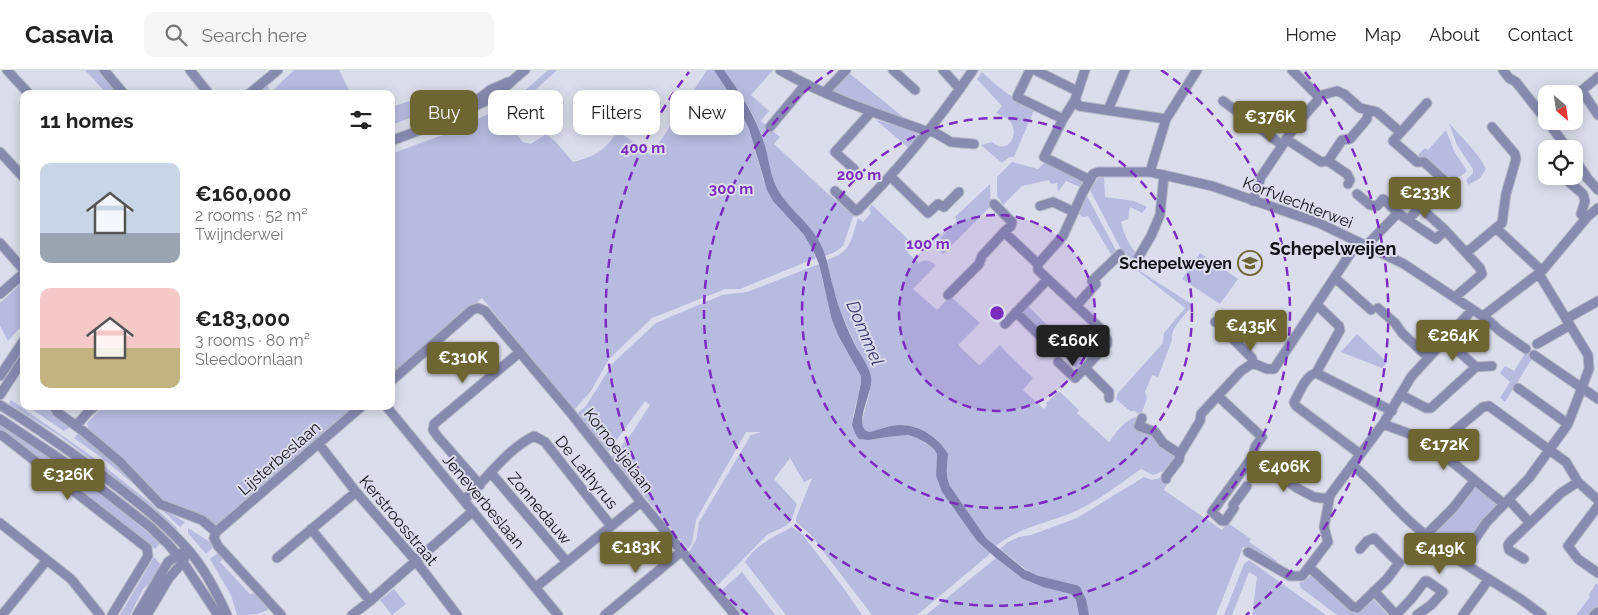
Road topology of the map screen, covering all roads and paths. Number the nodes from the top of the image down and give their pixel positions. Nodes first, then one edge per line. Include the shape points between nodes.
1 (7, 70) edge
2 (104, 70) edge
3 (190, 70) edge
4 (278, 70) edge
5 (525, 70) edge
6 (782, 70) edge
7 (846, 70) edge
8 (893, 70) edge
9 (944, 70) edge
10 (973, 70) edge
11 (1030, 70) edge
12 (1035, 70) edge
13 (1085, 70) edge
14 (1126, 70) edge
15 (1197, 70) edge
16 (1292, 70) edge
17 (1503, 70) edge
18 (1508, 70) edge
19 (1598, 77) edge
20 (1516, 82) junction
21 (806, 84) junction
22 (960, 89) junction
23 (25, 90) edge
24 (121, 90) edge
25 (206, 90) edge
26 (254, 90) edge
27 (915, 90) dead end
28 (1583, 90) edge
29 (825, 92) junction
30 (1583, 92) edge
31 (1076, 95) junction
32 (1318, 96) junction
33 (1223, 101) dead end
34 (1427, 103) dead end
35 (1108, 110) junction
36 (1368, 110) junction
37 (1538, 110) edge
38 (872, 112) junction
39 (1598, 115) edge
40 (1063, 119) junction
41 (1166, 119) junction
42 (770, 126) dead end
43 (1492, 127) dead end
44 (929, 132) junction
45 (1400, 132) junction
46 (395, 139) edge
47 (1284, 142) junction
48 (974, 144) dead end
49 (0, 152) edge
50 (1328, 161) junction
51 (854, 169) dead end
52 (1150, 172) junction
53 (1583, 172) edge
54 (20, 174) edge
55 (1164, 176) junction
56 (891, 177) junction
57 (1588, 179) junction
58 (1090, 180) junction
59 (1348, 184) dead end
60 (1572, 185) edge
61 (1598, 190) edge
62 (835, 191) dead end
63 (959, 192) dead end
64 (1357, 194) dead end
65 (1598, 199) edge
66 (1253, 201) junction
67 (994, 204) dead end
68 (1040, 206) dead end
69 (1420, 206) junction
70 (1598, 208) edge
71 (1074, 212) junction
72 (1398, 213) junction
73 (1408, 220) junction
74 (1585, 220) junction
75 (1496, 228) junction
76 (1445, 230) junction
77 (1004, 232) junction
78 (1358, 242) junction
79 (0, 243) edge
80 (1368, 245) junction
81 (1466, 253) junction
82 (1120, 254) dead end
83 (1138, 258) dead end
84 (1038, 264) junction
85 (20, 266) edge
86 (1541, 273) junction
87 (20, 275) edge
88 (1335, 278) junction
89 (1048, 279) junction
90 (0, 294) edge
91 (948, 295) dead end
92 (1455, 297) junction
93 (1598, 301) edge
94 (1317, 305) junction
95 (1076, 306) junction
96 (1472, 310) junction
97 (1016, 312) junction
98 (1483, 316) junction
99 (1215, 322) dead end
100 (1568, 322) junction
101 (1005, 324) dead end
102 (1445, 339) junction
103 (1046, 342) dead end
104 (1537, 344) dead end
105 (20, 346) edge
106 (1526, 349) dead end
107 (520, 352) junction
108 (1534, 356) dead end
109 (1428, 357) junction
110 (1058, 362) dead end
111 (1253, 363) junction
112 (20, 365) edge
113 (1492, 366) dead end
114 (1476, 367) junction
115 (1085, 368) junction
116 (1316, 373) junction
117 (0, 376) edge
118 (395, 377) edge
119 (1518, 388) dead end
120 (1582, 388) junction
121 (0, 395) edge
122 (1401, 395) junction
123 (1218, 396) junction
124 (1109, 398) dead end
125 (1598, 399) edge
126 (0, 405) edge
127 (56, 410) edge
128 (91, 410) edge
129 (357, 410) edge
130 (389, 410) edge
131 (1392, 410) junction
132 (0, 418) edge
133 (1142, 418) dead end
134 (1383, 424) junction
135 (1568, 424) junction
136 (76, 426) junction
137 (0, 435) edge
138 (1435, 442) junction
139 (319, 444) junction
140 (1550, 450) junction
141 (1180, 454) junction
142 (1360, 454) junction
143 (1253, 456) junction
144 (1352, 465) junction
145 (491, 473) junction
146 (1166, 480) dead end
147 (1474, 481) junction
148 (1578, 482) junction
149 (480, 485) junction
150 (1247, 486) dead end
151 (356, 492) junction
152 (1329, 499) junction
153 (464, 500) junction
154 (1598, 500) edge
155 (641, 502) junction
156 (1506, 502) junction
157 (1598, 506) edge
158 (473, 511) junction
159 (0, 523) edge
160 (1530, 523) junction
161 (611, 526) junction
162 (312, 529) junction
163 (216, 532) junction
164 (188, 550) junction
165 (1360, 550) dead end
166 (682, 551) junction
167 (1248, 552) dead end
168 (177, 554) junction
169 (277, 558) dead end
170 (1524, 559) dead end
171 (47, 560) junction
172 (415, 560) junction
173 (183, 562) junction
174 (567, 562) junction
175 (1309, 567) junction
176 (1598, 573) edge
177 (1489, 579) junction
178 (536, 587) junction
179 (1374, 591) junction
180 (370, 601) junction
181 (2, 611) edge
182 (1530, 611) edge
183 (1598, 612) edge
184 (730, 613) edge
185 (276, 614) edge
186 (454, 614) edge
187 (100, 615) edge
188 (112, 615) edge
189 (137, 615) edge
190 (147, 615) edge
191 (218, 615) edge
192 (227, 615) edge
193 (352, 615) edge
194 (558, 615) edge
195 (605, 615) edge
196 (1396, 615) edge
197 (1417, 615) edge
198 (1463, 615) edge
199 (1542, 615) edge
200 (1594, 615) edge

1 - 23 street
2 - 24 street
3 - 25 street
4 - 26 street
5 - 46 street via 490,90 470,107
6 - 21 street
7 - 29 street
8 - 27 street
9 - 22 street
10 - 22 street
11 - 40 street via 1018,96
12 - 31 street
13 - 31 street
14 - 35 street
15 - 41 street
16 - 32 street
17 - 20 street
18 - 20 street
19 - 28 street
20 - 37 street
21 - 29 street
21 - 42 street
22 - 44 street
29 - 38 street
30 - 39 street
31 - 35 street via 1080,106
31 - 40 street
32 - 36 street via 1337,91
32 - 47 street
33 - 47 street
34 - 45 street
35 - 41 street
36 - 45 street via 1377,112
36 - 50 street via 1367,119 1350,139 1342,140
38 - 44 street
38 - 51 street via 835,152
40 - 58 street via 1044,157
41 - 52 street
43 - 75 street via 1516,159 1502,223
44 - 48 street via 951,142
44 - 56 street
45 - 69 street via 1393,141 1444,180
47 - 50 street via 1321,162
47 - 66 street via 1261,178
49 - 54 street
50 - 59 street via 1347,174
52 - 55 street, Korfvlechterwei
52 - 58 street, Korfvlechterwei via 1098,172
53 - 57 street
55 - 66 street, Korfvlechterwei via 1212,186
55 - 83 street via 1160,215
56 - 62 street via 856,211
56 - 63 street via 928,213 938,204 944,207
57 - 61 street
57 - 65 street
58 - 71 street
60 - 74 street via 1583,194 1585,201 1581,214
64 - 72 street via 1370,205 1377,206 1383,199
66 - 78 street, Korfvlechterwei via 1319,223
67 - 77 street via 1012,222
68 - 71 street via 1053,202
69 - 73 street
69 - 76 street
70 - 74 street
71 - 84 street via 1063,236
72 - 73 street
72 - 80 street
73 - 76 street via 1436,239
74 - 86 street
75 - 81 street
75 - 86 street
76 - 81 street
77 - 84 street
77 - 91 street via 982,256 979,264
78 - 80 street, Korfvlechterwei
78 - 88 street
79 - 85 street
80 - 92 street, Korfvlechterwei
81 - 92 street via 1482,274
82 - 95 street via 1092,281 1096,284
84 - 89 street via 1038,270
86 - 98 street
86 - 100 street
87 - 90 street
88 - 94 street
88 - 109 street via 1395,323
89 - 95 street
89 - 97 street
92 - 96 street, Korfvlechterwei
93 - 100 street
94 - 111 street via 1274,369
94 - 116 street via 1340,330
95 - 115 street via 1100,328 1107,340
96 - 98 street, Korfvlechterwei
96 - 102 street
97 - 101 street
97 - 103 street
98 - 106 street, Korfvlechterwei
99 - 111 street via 1229,332
100 - 104 street
100 - 120 street via 1588,355 1589,369
102 - 109 street
102 - 114 street
105 - 117 street
107 - 118 street, Kornoeljelaan via 485,311 478,308
107 - 149 street, Jeneverbeslaan via 434,424 434,430
107 - 155 street, Kornoeljelaan
108 - 120 street
109 - 122 street
110 - 115 street via 1075,378
111 - 123 street
112 - 121 street
113 - 114 street
114 - 122 street via 1431,408
115 - 124 street via 1109,392
116 - 131 street
116 - 142 street via 1307,380 1294,402 1296,406
119 - 135 street
120 - 125 street
120 - 135 street
122 - 131 street
123 - 141 street via 1201,414
123 - 143 street via 1262,437
126 - 164 street via 56,441 131,497
127 - 136 street
128 - 136 street
129 - 139 street, Lijsterbeslaan
130 - 153 street, Jeneverbeslaan
131 - 134 street
132 - 168 street via 124,505
133 - 141 street via 1138,426 1155,432 1163,443
134 - 138 street
134 - 142 street
135 - 140 street
136 - 163 street via 120,462 160,504 204,521
137 - 188 street via 147,548 145,562
138 - 140 street via 1441,442 1483,407 1489,406
138 - 147 street
139 - 151 street, Kerstroosstraat
139 - 163 street, Lijsterbeslaan
140 - 148 street via 1566,462
140 - 156 street
141 - 146 street
142 - 144 street
143 - 150 street via 1212,512 1225,520
143 - 152 street via 1297,488 1314,497
144 - 147 street via 1426,535
144 - 152 street
145 - 149 street
145 - 161 street, De Lathyrus via 528,439 539,438
145 - 174 street, Zonnedauw
147 - 156 street
148 - 154 street
148 - 160 street via 1561,493
149 - 153 street
151 - 162 street
151 - 172 street, Kerstroosstraat
152 - 175 street via 1324,527 1328,542
153 - 158 street, Jeneverbeslaan
155 - 161 street
155 - 166 street, Kornoeljelaan
156 - 160 street
156 - 177 street via 1460,562
157 - 176 street via 1568,546 1578,559
158 - 172 street
158 - 178 street, Jeneverbeslaan
159 - 171 street
160 - 170 street via 1508,545 1509,550
161 - 174 street
162 - 169 street
162 - 180 street
163 - 185 street via 214,538 218,546
164 - 168 street
164 - 173 street
164 - 192 street
165 - 179 street via 1374,538 1398,563
166 - 184 street, Kornoeljelaan
166 - 195 street
167 - 175 street via 1290,576 1302,576
168 - 173 street
168 - 189 street via 167,564
171 - 181 street
171 - 187 street via 71,579
172 - 180 street
172 - 186 street, Kerstroosstraat
173 - 190 street via 169,578
173 - 191 street
174 - 178 street
175 - 179 street via 1353,607 1357,608
177 - 182 street
177 - 198 street
178 - 194 street, Jeneverbeslaan
179 - 196 street
180 - 193 street
182 - 199 street
183 - 200 street
196 - 197 street via 1427,581 1443,592

